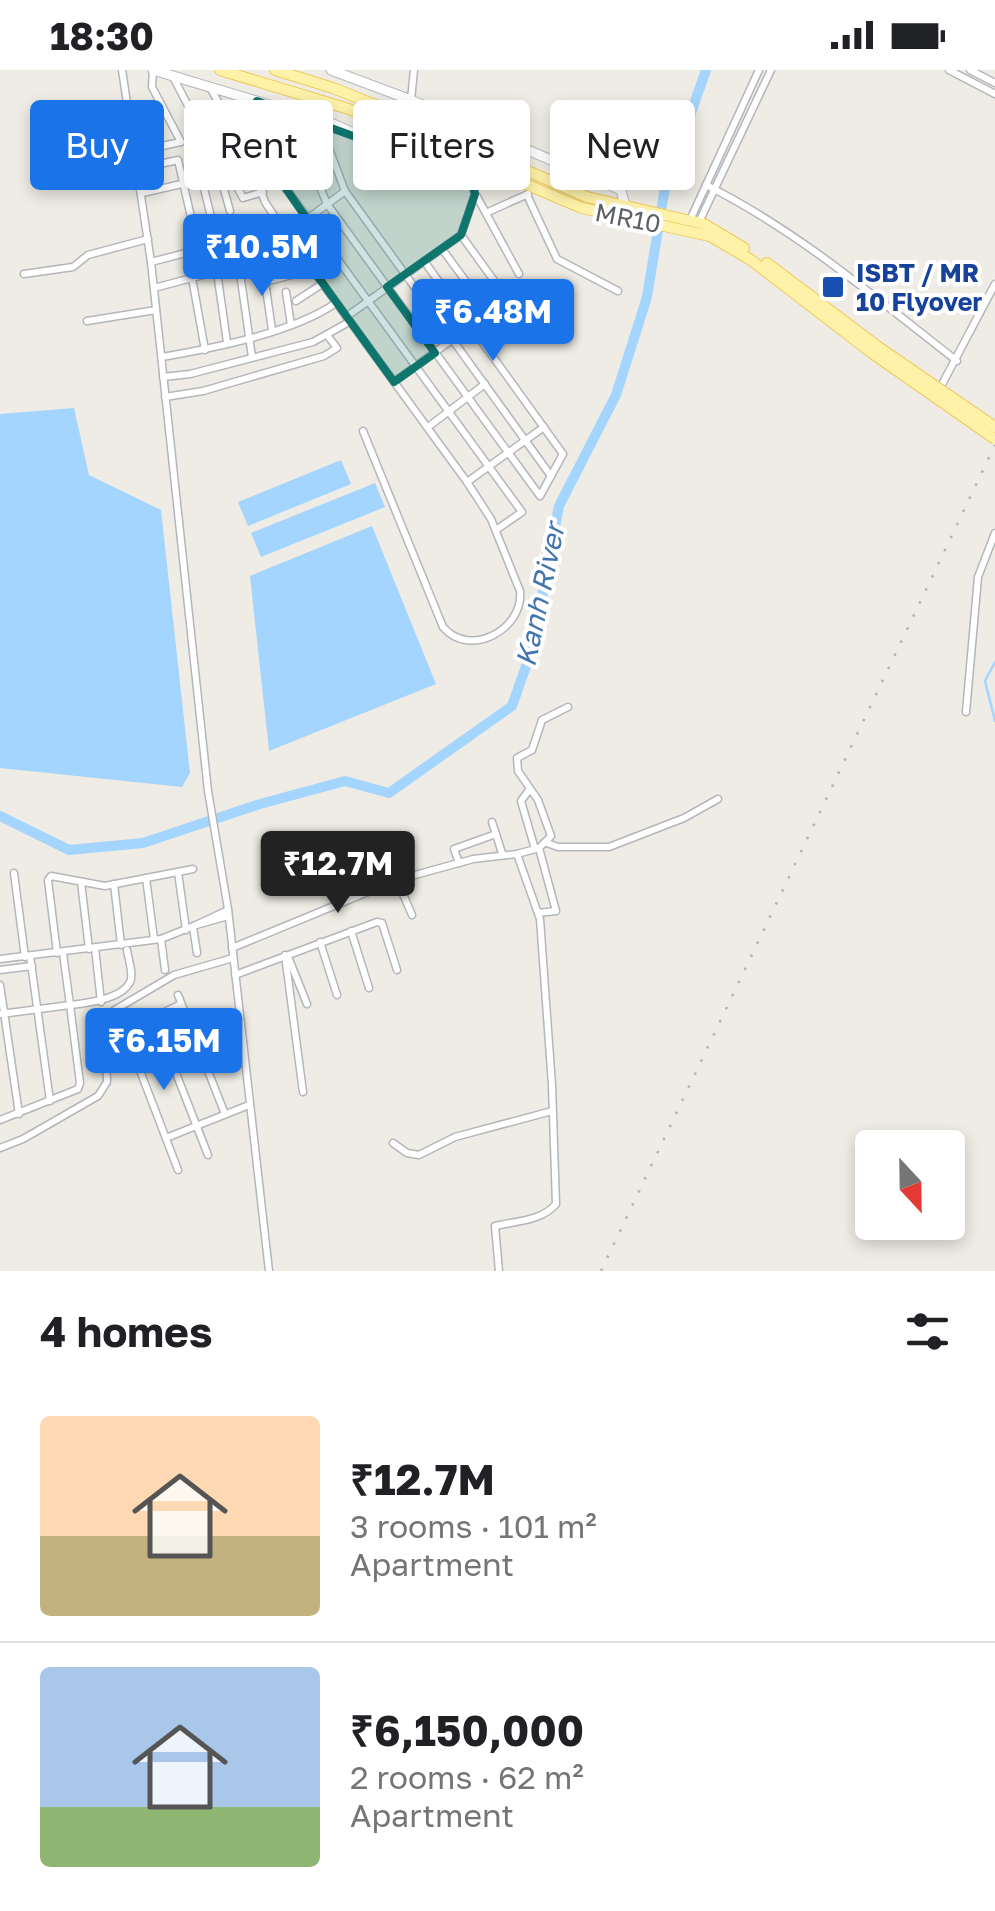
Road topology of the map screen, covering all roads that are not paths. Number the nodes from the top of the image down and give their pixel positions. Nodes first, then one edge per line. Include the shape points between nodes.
1 (122, 70) edge
2 (153, 70) edge
3 (220, 70) edge
4 (275, 70) edge
5 (331, 70) edge
6 (414, 70) edge
7 (759, 70) edge
8 (771, 70) edge
9 (949, 70) edge
10 (970, 72) edge
11 (172, 74) junction
12 (995, 84) edge
13 (209, 86) junction
14 (995, 94) edge
15 (126, 100) edge
16 (159, 100) edge
17 (185, 100) edge
18 (216, 100) edge
19 (254, 100) edge
20 (412, 100) joint
21 (164, 110) edge
22 (353, 111) edge
23 (164, 146) edge
24 (530, 151) edge
25 (333, 160) edge
26 (164, 163) edge
27 (184, 185) joint
28 (706, 185) junction
29 (141, 190) edge
30 (185, 190) edge
31 (205, 190) edge
32 (224, 190) edge
33 (239, 190) edge
34 (287, 190) edge
35 (321, 190) edge
36 (474, 190) edge
37 (715, 190) junction
38 (532, 191) junction
39 (262, 192) joint
40 (345, 192) junction
41 (142, 193) junction
42 (475, 194) junction
43 (327, 204) junction
44 (630, 207) junction
45 (230, 211) dead end
46 (486, 213) junction
47 (191, 217) dead end
48 (307, 219) junction
49 (212, 222) dead end
50 (688, 222) junction
51 (284, 231) junction
52 (461, 235) junction
53 (148, 239) junction
54 (442, 249) junction
55 (298, 250) junction
56 (262, 261) junction
57 (424, 261) junction
58 (152, 262) junction
59 (239, 266) junction
60 (311, 270) junction
61 (217, 272) junction
62 (24, 274) dead end
63 (519, 274) dead end
64 (405, 275) junction
65 (192, 278) junction
66 (266, 282) junction
67 (322, 284) junction
68 (995, 284) edge
69 (388, 287) junction
70 (154, 288) junction
71 (519, 291) dead end
72 (618, 291) dead end
73 (286, 292) dead end
74 (507, 300) junction
75 (296, 301) dead end
76 (368, 301) junction
77 (336, 303) junction
78 (156, 310) junction
79 (516, 311) dead end
80 (490, 314) junction
81 (347, 319) junction
82 (87, 321) dead end
83 (292, 325) junction
84 (471, 327) junction
85 (272, 330) junction
86 (327, 334) junction
87 (249, 336) junction
88 (506, 337) dead end
89 (452, 340) junction
90 (227, 342) junction
91 (874, 349) junction
92 (205, 350) junction
93 (435, 353) junction
94 (162, 358) junction
95 (252, 358) junction
96 (957, 361) junction
97 (416, 367) junction
98 (164, 378) junction
99 (394, 382) junction
100 (485, 384) junction
101 (166, 398) junction
102 (468, 398) junction
103 (933, 402) dead end
104 (450, 413) junction
105 (428, 427) junction
106 (544, 427) junction
107 (995, 427) edge
108 (363, 431) dead end
109 (995, 440) edge
110 (525, 441) junction
111 (508, 452) junction
112 (488, 467) junction
113 (551, 476) junction
114 (467, 482) junction
115 (496, 530) junction
116 (995, 533) edge
117 (568, 707) dead end
118 (966, 712) dead end
119 (530, 790) junction
120 (718, 800) dead end
121 (492, 822) dead end
122 (496, 834) junction
123 (547, 842) junction
124 (537, 849) junction
125 (502, 853) junction
126 (517, 854) junction
127 (459, 863) junction
128 (194, 869) dead end
129 (178, 872) junction
130 (14, 873) dead end
131 (146, 878) junction
132 (397, 880) junction
133 (82, 882) junction
134 (114, 884) junction
135 (228, 913) junction
136 (538, 913) junction
137 (412, 915) dead end
138 (192, 928) junction
139 (350, 930) junction
140 (158, 939) junction
141 (320, 942) junction
142 (124, 947) junction
143 (232, 948) junction
144 (92, 949) junction
145 (60, 953) junction
146 (198, 953) dead end
147 (286, 955) junction
148 (28, 956) junction
149 (233, 958) junction
150 (0, 959) edge
151 (32, 966) junction
152 (0, 970) edge
153 (165, 970) dead end
154 (398, 970) dead end
155 (235, 975) junction
156 (0, 985) edge
157 (369, 988) dead end
158 (178, 995) dead end
159 (337, 996) dead end
160 (101, 1002) junction
161 (181, 1004) junction
162 (306, 1004) dead end
163 (70, 1006) junction
164 (38, 1009) junction
165 (2, 1014) edge
166 (154, 1017) junction
167 (303, 1092) dead end
168 (50, 1101) junction
169 (250, 1105) junction
170 (552, 1111) junction
171 (19, 1114) junction
172 (226, 1114) junction
173 (0, 1120) edge
174 (197, 1126) junction
175 (166, 1138) junction
176 (393, 1143) dead end
177 (0, 1148) edge
178 (208, 1155) dead end
179 (178, 1170) dead end
180 (499, 1270) edge
181 (268, 1271) edge

1 - 15 street
2 - 11 street
2 - 16 street
3 - 22 main road, MR10
4 - 44 main road, MR10 via 398,114 587,197
5 - 20 street
6 - 20 street
7 - 28 street
8 - 37 street
9 - 10 street
10 - 12 street
10 - 14 street via 973,82
11 - 13 street
11 - 17 street
13 - 18 street
13 - 19 street
21 - 23 street via 182,142
24 - 44 street via 620,190
25 - 40 street
26 - 27 street via 178,160
27 - 41 street
28 - 37 street
28 - 50 street
29 - 41 street
30 - 47 street
31 - 49 street
32 - 45 street
33 - 39 street via 243,198
34 - 48 street
35 - 43 street
36 - 42 street
37 - 50 street
37 - 96 street via 794,235
38 - 46 street
38 - 50 main road, MR10 via 628,219
38 - 72 street via 557,259
39 - 51 street
40 - 43 street
40 - 64 street
41 - 53 street
42 - 46 street
42 - 52 street
43 - 48 street
43 - 69 street
44 - 50 main road, MR10
46 - 63 street
48 - 51 street
48 - 76 street
50 - 91 main road, MR10
50 - 91 main road, MR10 via 728,237
51 - 55 street
51 - 58 street
52 - 54 street
52 - 74 street
53 - 58 street
53 - 62 street via 88,255 73,267
54 - 57 street
54 - 80 street
55 - 56 street
55 - 60 street
56 - 59 street
56 - 66 street
57 - 64 street
57 - 84 street
58 - 70 street
59 - 61 street
59 - 87 street
60 - 66 street
60 - 67 street
61 - 65 street
61 - 90 street
64 - 69 street
64 - 89 street
65 - 70 street
65 - 92 street
66 - 85 street
67 - 75 street
67 - 77 street
68 - 96 street
69 - 76 street
69 - 93 street
70 - 78 street
71 - 74 street
73 - 83 street
74 - 79 street
74 - 80 street
76 - 81 street
76 - 97 street
77 - 81 street
77 - 83 street
78 - 82 street
78 - 94 street
80 - 84 street
80 - 88 street
81 - 86 street
81 - 99 street
83 - 85 street
84 - 89 street
84 - 106 street
85 - 87 street
86 - 95 street
86 - 101 street via 337,348 324,356
87 - 90 street
87 - 95 street
89 - 93 street
89 - 100 street
90 - 92 street
91 - 107 main road, MR10, bridge
91 - 109 main road, MR10, bridge
92 - 94 street
93 - 97 street
93 - 102 street
94 - 98 street
95 - 98 street
96 - 103 street
97 - 99 street
97 - 104 street
98 - 101 street
99 - 105 street
100 - 102 street
100 - 110 street
101 - 135 street via 208,791
102 - 104 street
102 - 111 street
104 - 105 street
104 - 112 street
105 - 114 street
106 - 110 street
106 - 113 street via 563,454
108 - 115 street via 443,628 456,639 492,636 522,602
110 - 111 street
110 - 113 street
111 - 112 street
111 - 113 street via 540,496
112 - 114 street
112 - 115 street via 522,512
114 - 115 street
116 - 118 street via 978,578
117 - 119 street via 542,720 532,750 517,758
119 - 123 street via 542,808
119 - 124 street via 521,801
120 - 123 street via 609,847
121 - 122 street
122 - 125 street
122 - 127 street via 454,850
123 - 124 street
124 - 126 street
124 - 136 street via 556,911
125 - 126 street
125 - 127 street
126 - 136 street
127 - 132 street
128 - 129 street
129 - 131 street
129 - 138 street
130 - 148 street
131 - 134 street
131 - 140 street
132 - 137 street
132 - 143 street
133 - 134 street
133 - 144 street
133 - 145 street via 49,878
134 - 142 street
135 - 138 street
135 - 143 street
136 - 170 street
138 - 140 street
138 - 146 street
139 - 141 street
139 - 154 street via 382,923
139 - 157 street
140 - 142 street
140 - 153 street
141 - 147 street
141 - 159 street
142 - 144 street
142 - 160 street via 130,983
143 - 149 street
144 - 145 street
144 - 160 street
145 - 148 street
145 - 163 street
147 - 155 street
147 - 162 street
147 - 167 street
148 - 150 street
148 - 151 street
149 - 155 street
149 - 177 street via 174,974 113,1012 105,1025 107,1082 98,1096
151 - 152 street
151 - 164 street
155 - 169 street
156 - 165 street
158 - 161 street
160 - 163 street
161 - 166 street
161 - 172 street
163 - 164 street
163 - 168 street via 80,1086
164 - 165 street
164 - 168 street
165 - 171 street
166 - 174 street
166 - 175 street via 134,1030 132,1042
168 - 171 street
169 - 172 street
169 - 181 street
170 - 176 street via 454,1137 419,1155
170 - 180 street via 556,1204 538,1217 495,1226
171 - 173 street
172 - 174 street
174 - 175 street
174 - 178 street
175 - 179 street

